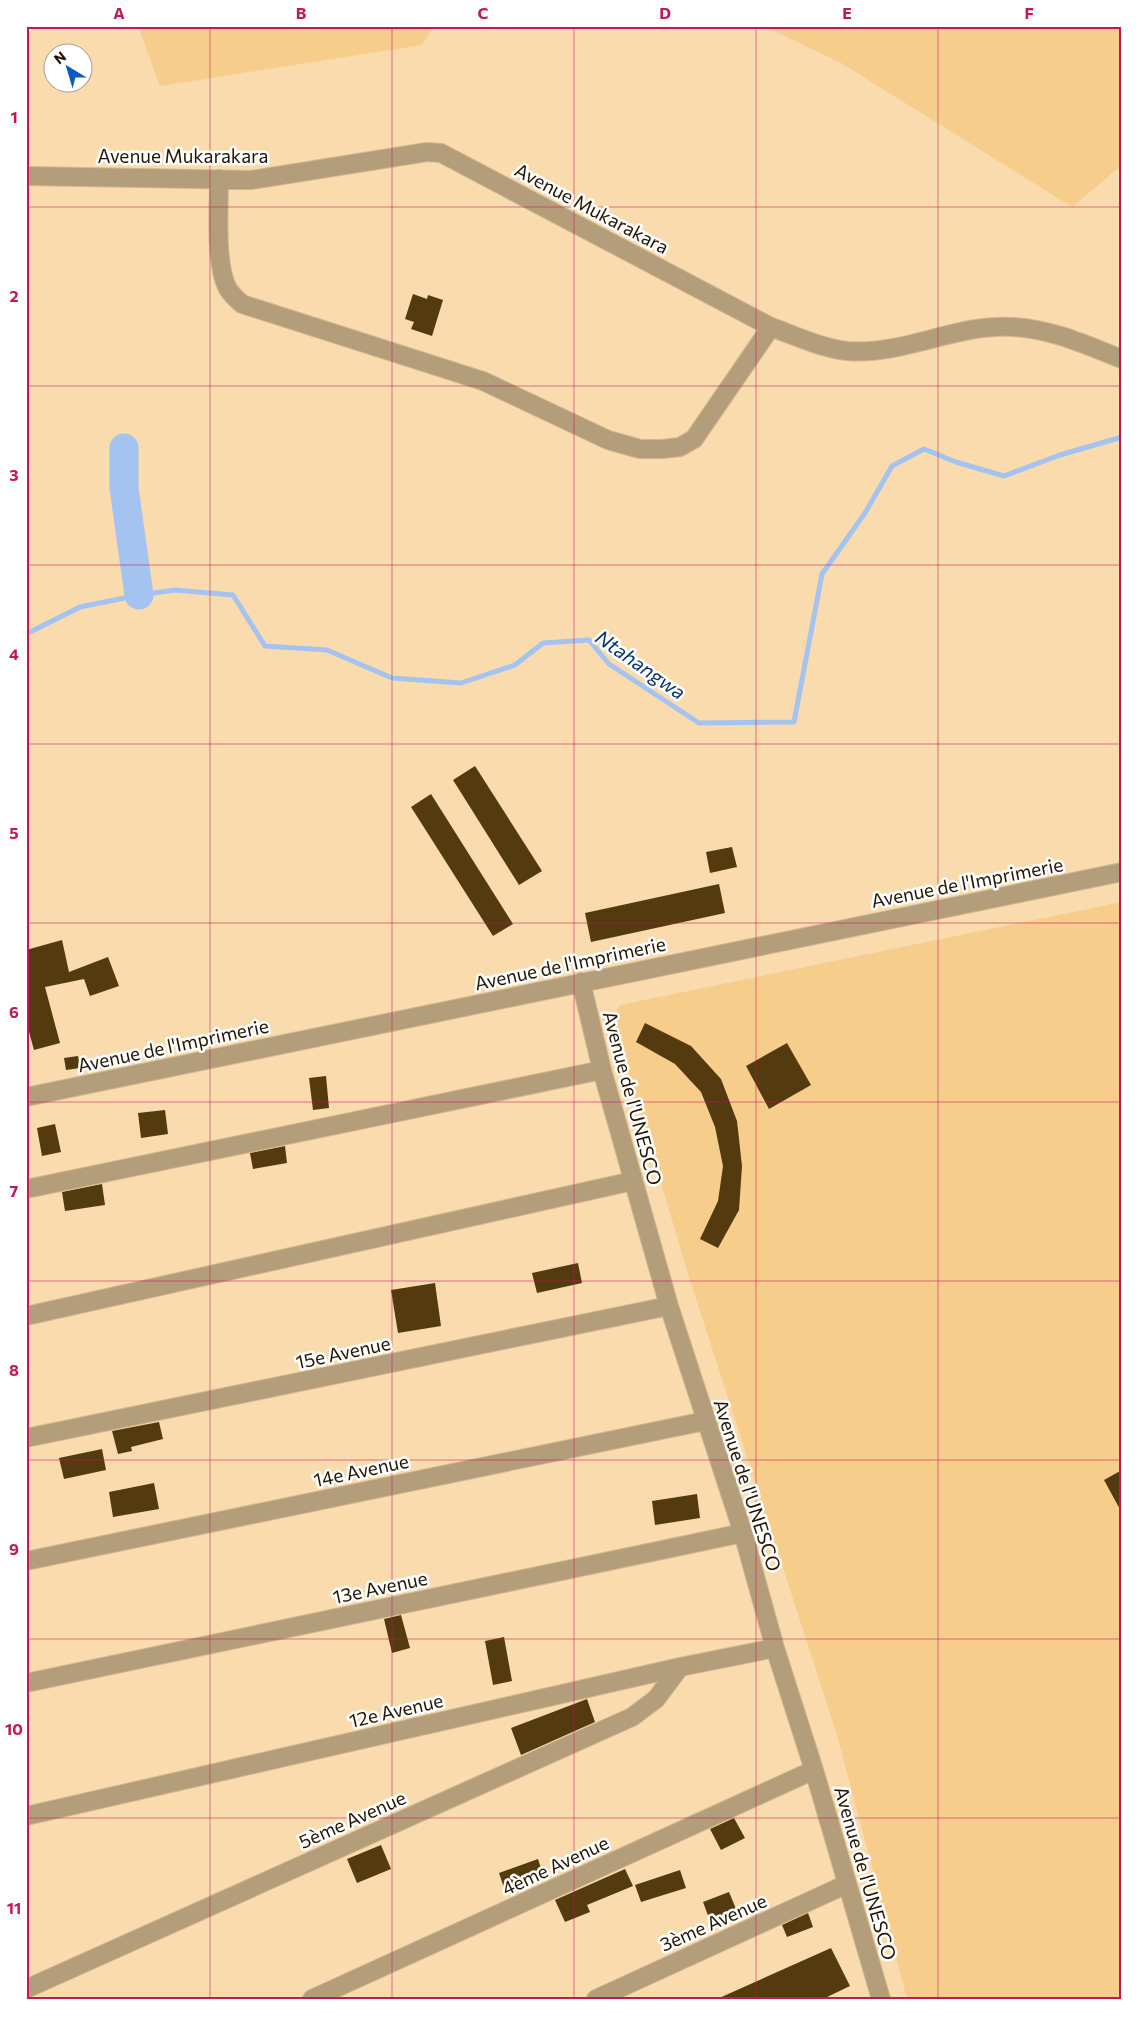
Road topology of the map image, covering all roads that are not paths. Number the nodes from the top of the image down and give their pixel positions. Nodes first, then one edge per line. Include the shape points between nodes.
1 (26, 176) edge
2 (219, 179) junction
3 (771, 327) junction
4 (1122, 359) edge
5 (1122, 872) edge
6 (581, 982) junction
7 (602, 1070) junction
8 (26, 1097) edge
9 (633, 1182) junction
10 (26, 1189) edge
11 (669, 1306) junction
12 (26, 1316) edge
13 (705, 1421) junction
14 (26, 1438) edge
15 (743, 1533) junction
16 (26, 1561) edge
17 (775, 1648) junction
18 (680, 1667) junction
19 (26, 1683) edge
20 (814, 1770) junction
21 (26, 1816) edge
22 (847, 1884) junction
23 (26, 1989) edge
24 (312, 1999) edge
25 (596, 1999) edge
26 (882, 1999) edge

1 - 2 street, Avenue Mukarakara
2 - 3 street, Avenue Mukarakara via 270,178 428,152 441,153
2 - 3 street via 222,273 226,287 242,304 483,382 608,440 640,449 680,447 694,439
3 - 4 street, Avenue Mukarakara via 829,348 850,351 1012,326 1051,331
5 - 6 street, Avenue de l'Imprimerie
6 - 7 street, Avenue de l'UNESCO
6 - 8 street, Avenue de l'Imprimerie
7 - 9 street, Avenue de l'UNESCO
7 - 10 street
9 - 11 street, Avenue de l'UNESCO
9 - 12 street
11 - 13 street, Avenue de l'UNESCO
11 - 14 street, 15e Avenue
13 - 15 street, Avenue de l'UNESCO
13 - 16 street, 14e Avenue
15 - 17 street, Avenue de l'UNESCO
15 - 19 street, 13e Avenue
17 - 18 street, 12e Avenue
17 - 20 street, Avenue de l'UNESCO
18 - 21 street, 12e Avenue
18 - 23 street, 5ème Avenue via 656,1700 632,1716
20 - 22 street, Avenue de l'UNESCO
20 - 24 street, 4ème Avenue
22 - 25 street, 3ème Avenue
22 - 26 street, Avenue de l'UNESCO

